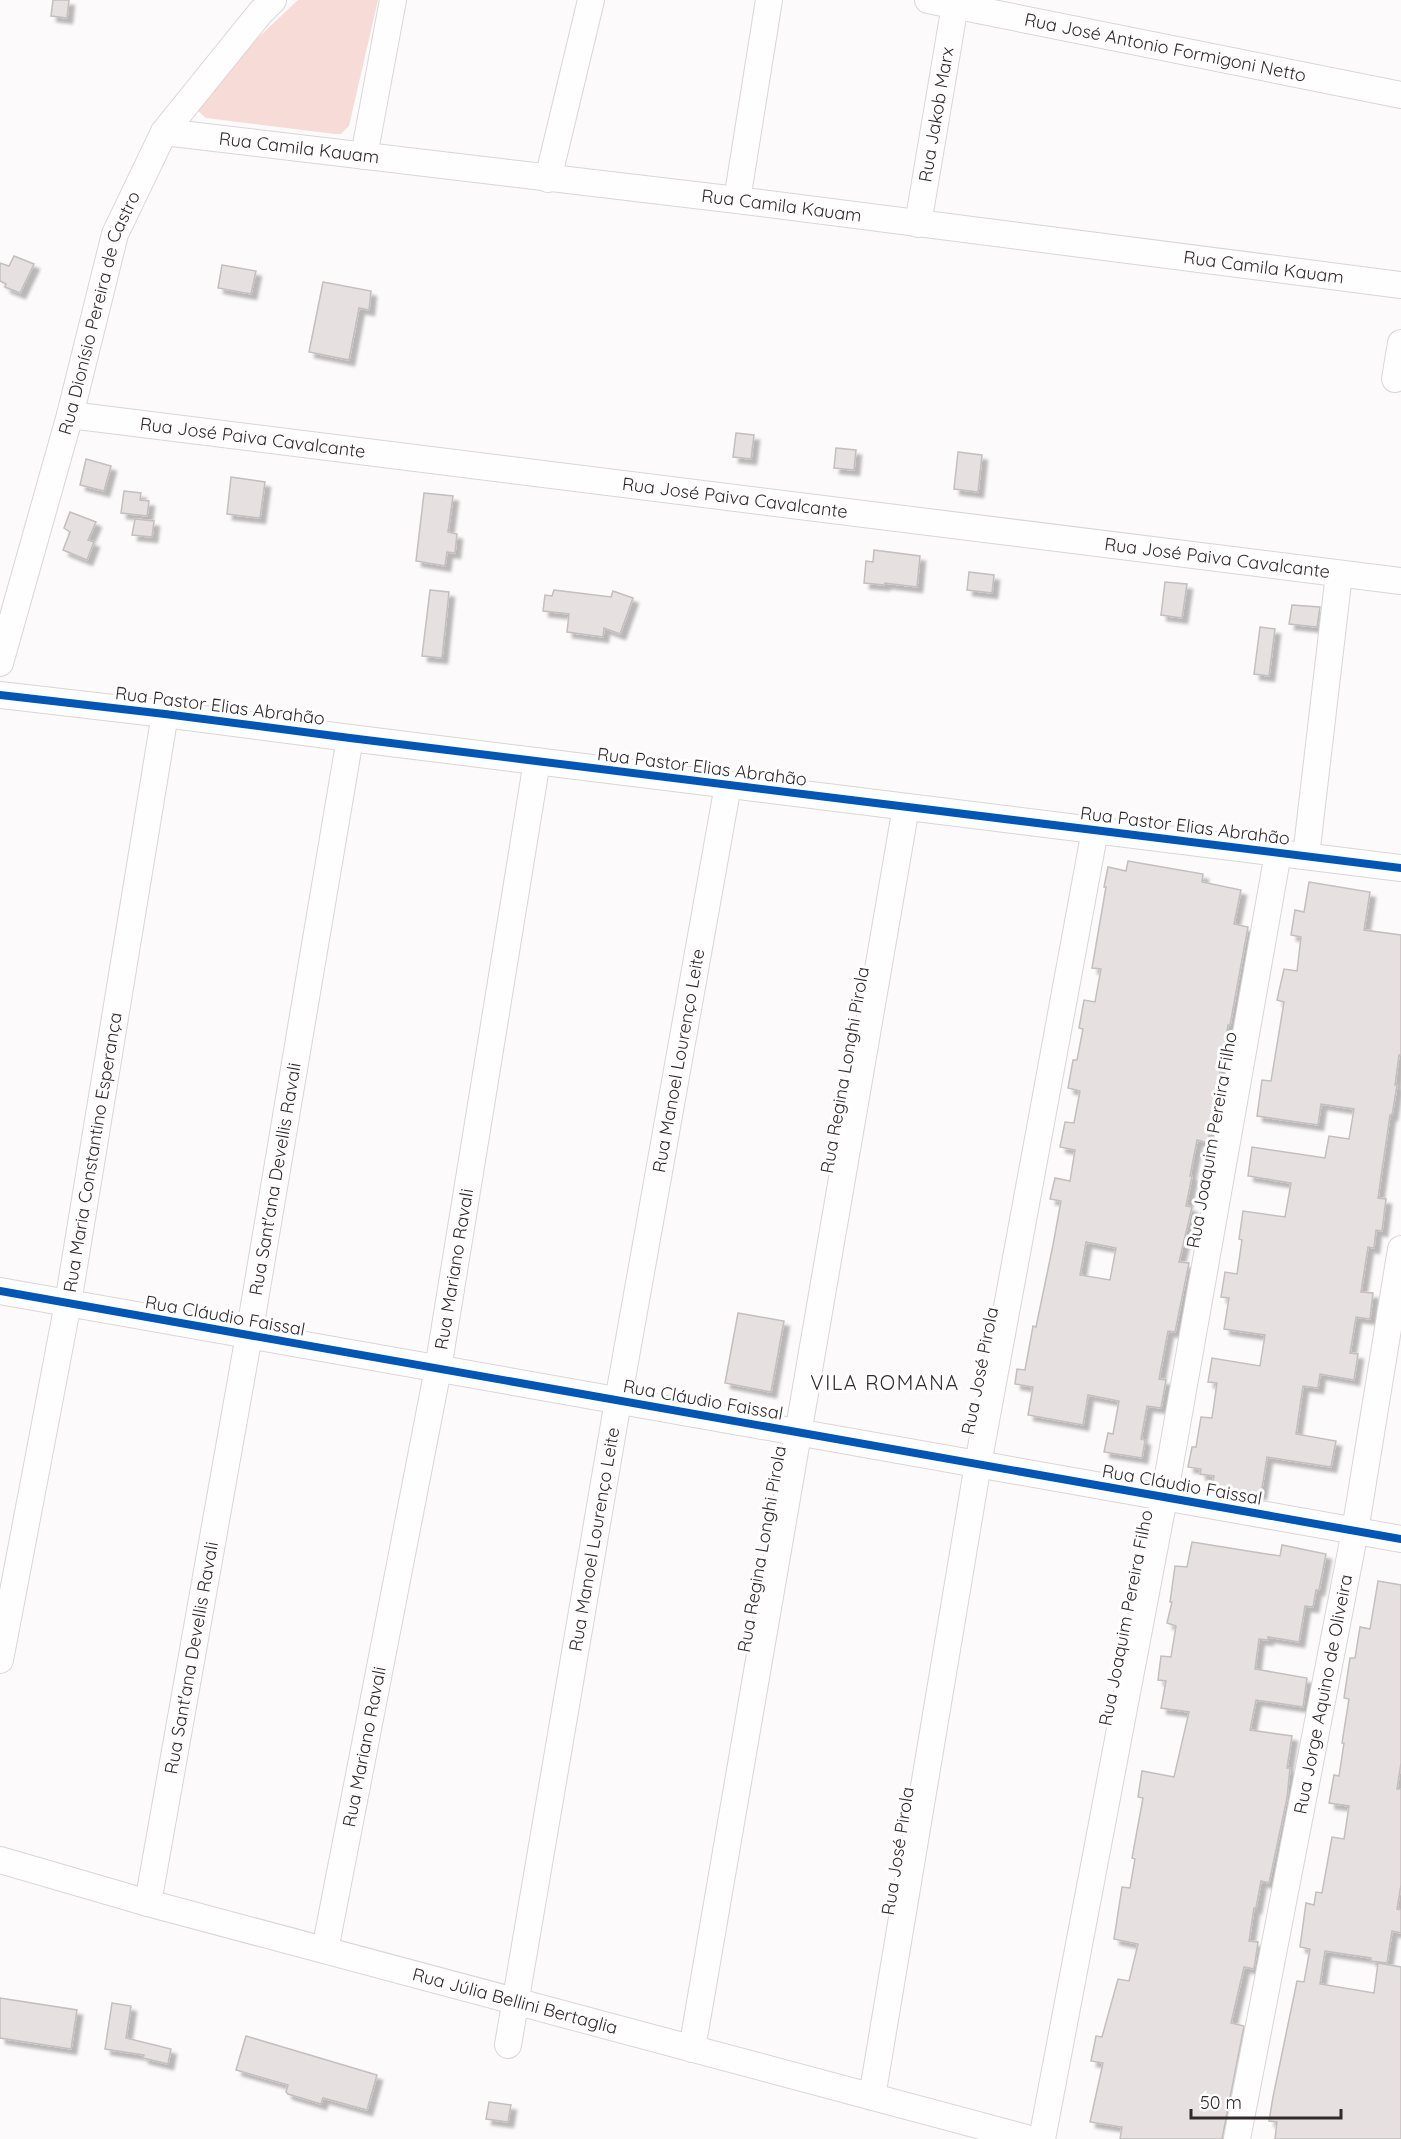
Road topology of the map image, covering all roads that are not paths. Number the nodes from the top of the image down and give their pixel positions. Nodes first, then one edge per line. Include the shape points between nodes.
1 (273, 0) edge
2 (393, 0) edge
3 (591, 0) edge
4 (769, 0) edge
5 (928, 0) edge
6 (955, 5) junction
7 (1401, 95) edge
8 (164, 132) junction
9 (364, 156) junction
10 (548, 179) junction
11 (737, 200) junction
12 (918, 224) junction
13 (1401, 285) edge
14 (1401, 344) edge
15 (1395, 379) dead end
16 (70, 415) junction
17 (1339, 573) junction
18 (1401, 581) edge
19 (0, 663) edge
20 (0, 695) edge
21 (165, 714) junction
22 (351, 738) junction
23 (537, 761) junction
24 (728, 785) junction
25 (906, 807) junction
26 (1095, 830) junction
27 (1278, 853) junction
28 (1306, 856) junction
29 (1401, 868) edge
30 (1401, 1249) edge
31 (0, 1291) edge
32 (68, 1303) junction
33 (249, 1335) junction
34 (438, 1369) junction
35 (618, 1401) junction
36 (798, 1432) junction
37 (978, 1464) junction
38 (1164, 1498) junction
39 (1355, 1531) junction
40 (1401, 1539) edge
41 (0, 1660) edge
42 (0, 1860) edge
43 (148, 1903) junction
44 (325, 1950) junction
45 (516, 2001) junction
46 (508, 2045) dead end
47 (692, 2049) junction
48 (872, 2097) junction
49 (1030, 2139) edge
50 (1042, 2139) edge
51 (1237, 2139) edge

1 - 8 street, Rua Dionísio Pereira de Castro
2 - 9 street
3 - 10 street
4 - 11 street
5 - 6 street, Rua José Antonio Formigoni Netto
6 - 7 street, Rua José Antonio Formigoni Netto
6 - 12 street, Rua Jakob Marx
8 - 9 street, Rua Camila Kauam
8 - 16 street, Rua Dionísio Pereira de Castro via 115,234
9 - 10 street, Rua Camila Kauam
10 - 11 street, Rua Camila Kauam
11 - 12 street, Rua Camila Kauam
12 - 13 street, Rua Camila Kauam
14 - 15 street
16 - 17 street, Rua José Paiva Cavalcante
16 - 19 street, Rua Dionísio Pereira de Castro
17 - 18 street, Rua José Paiva Cavalcante
17 - 28 street
20 - 21 street, Rua Pastor Elias Abrahão
21 - 22 street, Rua Pastor Elias Abrahão
21 - 32 street, Rua Maria Constantino Esperança
22 - 23 street, Rua Pastor Elias Abrahão
22 - 33 street, Rua Sant'ana Devellis Ravali
23 - 24 street, Rua Pastor Elias Abrahão
23 - 34 street, Rua Mariano Ravali
24 - 25 street, Rua Pastor Elias Abrahão
24 - 35 street, Rua Manoel Lourenço Leite
25 - 26 street, Rua Pastor Elias Abrahão
25 - 36 street, Rua Regina Longhi Pirola
26 - 27 street, Rua Pastor Elias Abrahão
26 - 37 street, Rua José Pirola
27 - 28 street, Rua Pastor Elias Abrahão
27 - 38 street, Rua Joaquim Pereira Filho
28 - 29 street, Rua Pastor Elias Abrahão
30 - 39 street, Rua Jorge Aquino de Oliveira
31 - 32 street, Rua Cláudio Faissal
32 - 33 street, Rua Cláudio Faissal
32 - 41 street, Rua Maria Constantino Esperança
33 - 34 street, Rua Cláudio Faissal
33 - 43 street, Rua Sant'ana Devellis Ravali
34 - 35 street, Rua Cláudio Faissal
34 - 44 street, Rua Mariano Ravali
35 - 36 street, Rua Cláudio Faissal
35 - 45 street, Rua Manoel Lourenço Leite
36 - 37 street, Rua Cláudio Faissal
36 - 47 street, Rua Regina Longhi Pirola
37 - 38 street, Rua Cláudio Faissal
37 - 48 street, Rua José Pirola
38 - 39 street, Rua Cláudio Faissal
38 - 50 street, Rua Joaquim Pereira Filho
39 - 40 street, Rua Cláudio Faissal
39 - 51 street, Rua Jorge Aquino de Oliveira
42 - 43 street, Rua Júlia Bellini Bertaglia
43 - 44 street, Rua Júlia Bellini Bertaglia
44 - 45 street, Rua Júlia Bellini Bertaglia
45 - 46 street, Rua Manoel Lourenço Leite
45 - 47 street, Rua Júlia Bellini Bertaglia
47 - 48 street, Rua Júlia Bellini Bertaglia
48 - 49 street, Rua Júlia Bellini Bertaglia

